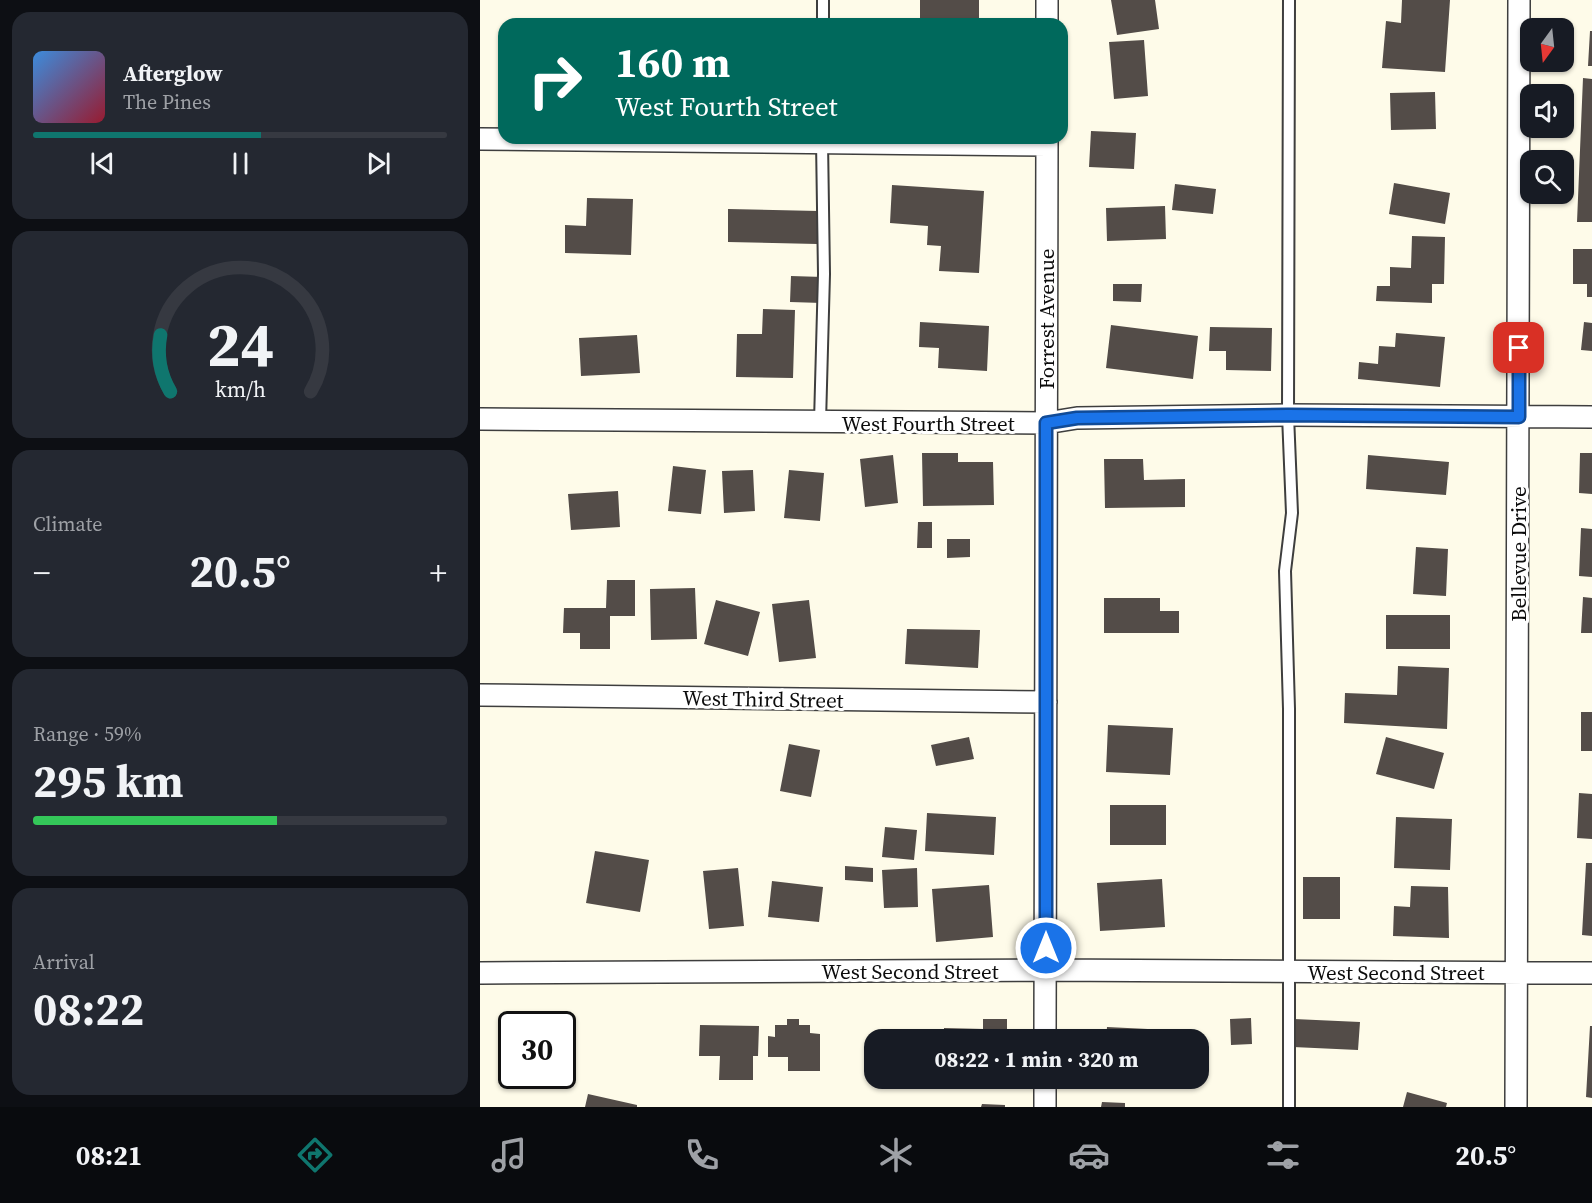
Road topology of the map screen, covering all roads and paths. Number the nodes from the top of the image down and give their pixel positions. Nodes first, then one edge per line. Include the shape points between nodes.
1 (823, 0) edge
2 (1047, 0) edge
3 (1289, 0) edge
4 (1519, 0) edge
5 (823, 18) edge
6 (1047, 18) edge
7 (480, 140) edge
8 (498, 140) edge
9 (822, 144) edge
10 (1047, 144) edge
11 (1288, 415) junction
12 (1519, 417) junction
13 (1592, 417) edge
14 (480, 419) edge
15 (820, 422) junction
16 (1046, 423) junction
17 (480, 695) edge
18 (1046, 702) junction
19 (1046, 970) junction
20 (1288, 972) junction
21 (1515, 972) junction
22 (480, 973) edge
23 (1592, 973) edge
24 (1045, 1029) edge
25 (1045, 1089) edge
26 (1045, 1107) edge
27 (1288, 1107) edge
28 (1516, 1107) edge

1 - 5 lane
2 - 6 street
3 - 11 lane
4 - 12 street, Bellevue Drive
7 - 8 street
9 - 15 lane
10 - 16 street, Forrest Avenue
11 - 12 street, West Fourth Street
11 - 16 street, West Fourth Street via 1077,418
11 - 20 lane via 1292,513 1285,571
12 - 13 street, West Fourth Street
12 - 21 street, Bellevue Drive
14 - 15 street, West Fourth Street
15 - 16 street, West Fourth Street
16 - 18 street, Forrest Avenue
17 - 18 street, West Third Street
18 - 19 street, Forrest Avenue
19 - 20 street, West Second Street
19 - 22 street, West Second Street
19 - 24 street, Forrest Avenue
20 - 21 street, West Second Street
20 - 27 lane
21 - 23 street, West Second Street
21 - 28 street, Bellevue Drive
25 - 26 street

